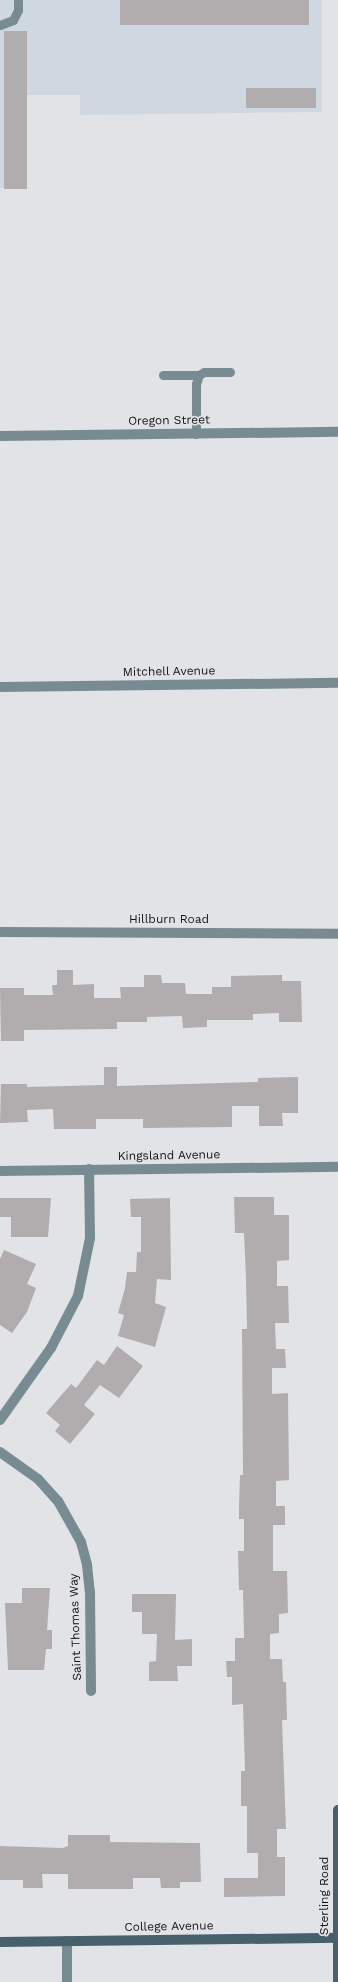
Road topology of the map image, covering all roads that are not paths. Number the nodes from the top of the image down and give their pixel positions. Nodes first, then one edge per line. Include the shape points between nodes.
1 (18, 0) edge
2 (0, 25) edge
3 (230, 372) dead end
4 (199, 375) junction
5 (163, 376) dead end
6 (338, 432) edge
7 (196, 434) junction
8 (0, 436) edge
9 (338, 683) edge
10 (0, 687) edge
11 (0, 932) edge
12 (338, 934) edge
13 (338, 1167) edge
14 (89, 1169) junction
15 (0, 1171) edge
16 (0, 1420) edge
17 (0, 1452) edge
18 (91, 1691) dead end
19 (338, 1810) edge
20 (338, 1938) edge
21 (67, 1941) junction
22 (0, 1942) edge
23 (68, 1982) edge
24 (338, 1982) edge

1 - 2 lane via 16,15
3 - 4 lane via 204,372
4 - 5 lane
4 - 7 lane via 196,384
6 - 7 street, Oregon Street
7 - 8 street, Oregon Street
9 - 10 street, Mitchell Avenue
11 - 12 street, Hillburn Road
13 - 14 street, Kingsland Avenue
14 - 15 street, Kingsland Avenue
14 - 16 street via 90,1238 78,1296 51,1348
17 - 18 street, Saint Thomas Way via 38,1479 58,1501 81,1542 90,1592
19 - 20 street, Sterling Road
20 - 21 street, College Avenue
20 - 24 street, Sterling Road
21 - 22 street, College Avenue
21 - 23 street

